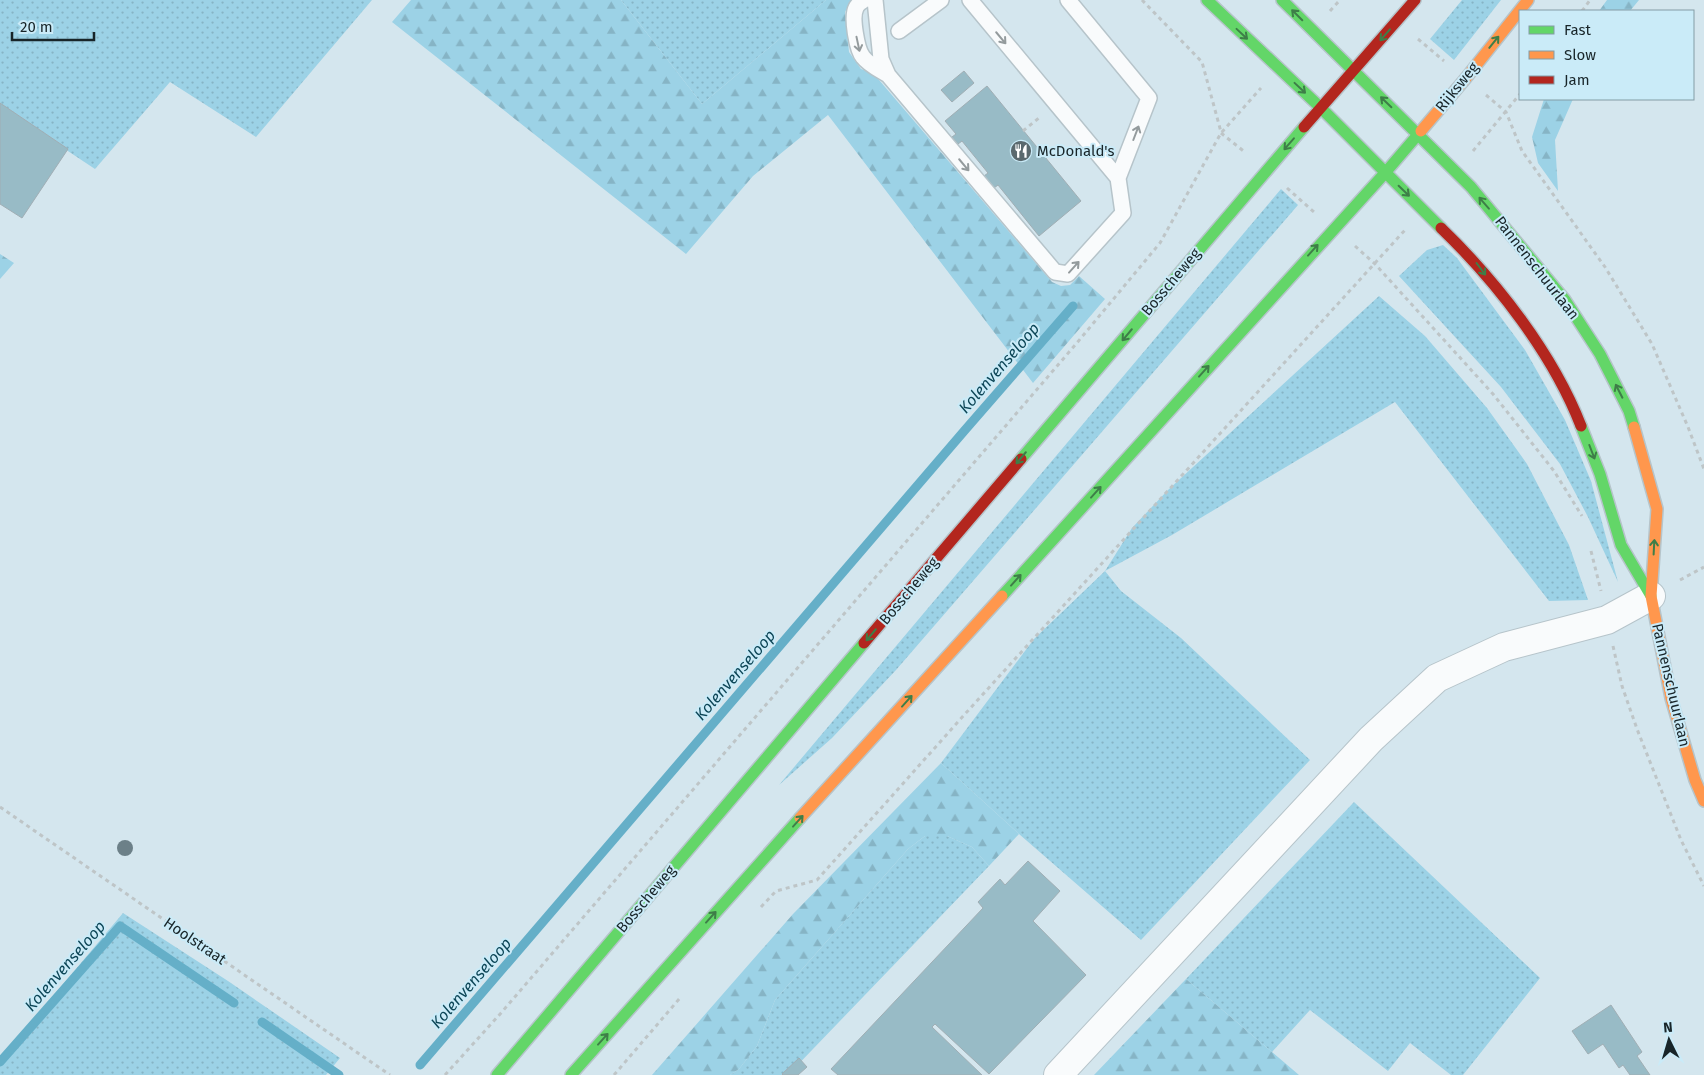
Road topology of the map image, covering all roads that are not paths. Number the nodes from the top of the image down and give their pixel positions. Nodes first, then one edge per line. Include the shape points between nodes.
1 (864, 0) edge
2 (875, 0) edge
3 (941, 0) edge
4 (970, 0) edge
5 (1068, 0) edge
6 (1207, 0) edge
7 (1282, 0) edge
8 (1415, 0) edge
9 (1528, 0) edge
10 (1520, 10) edge
11 (1519, 11) edge
12 (899, 31) dead end
13 (1354, 70) junction
14 (888, 75) junction
15 (1321, 108) junction
16 (1419, 134) junction
17 (1385, 173) junction
18 (1118, 178) junction
19 (1651, 596) junction
20 (1704, 801) edge
21 (497, 1075) edge
22 (571, 1075) edge
23 (1058, 1075) edge

1 -> 14 lane via 854,13 857,48 865,60
2 - 14 lane via 881,60
3 - 12 lane
4 -> 18 lane
18 -> 5 lane via 1149,98
6 -> 15 main road, Pannenschuurlaan
13 -> 7 main road, Pannenschuurlaan
8 -> 13 main road
10 -> 9 main road, Rijksweg
16 -> 11 main road, Rijksweg
13 - 15 main road
16 -> 13 main road, Pannenschuurlaan
14 -> 18 lane via 1055,272 1068,274 1123,213
15 - 17 main road, Pannenschuurlaan
15 -> 21 main road, Bosscheweg
16 - 17 main road, Rijksweg
19 -> 16 main road, Pannenschuurlaan via 1657,509 1629,412 1613,378 1565,300 1471,187
17 -> 19 main road, Pannenschuurlaan via 1473,259 1547,360 1574,408 1600,474 1621,545
22 -> 17 main road
19 - 20 main road, Pannenschuurlaan via 1676,714
19 - 23 street via 1607,620 1504,647 1437,678 1371,738

